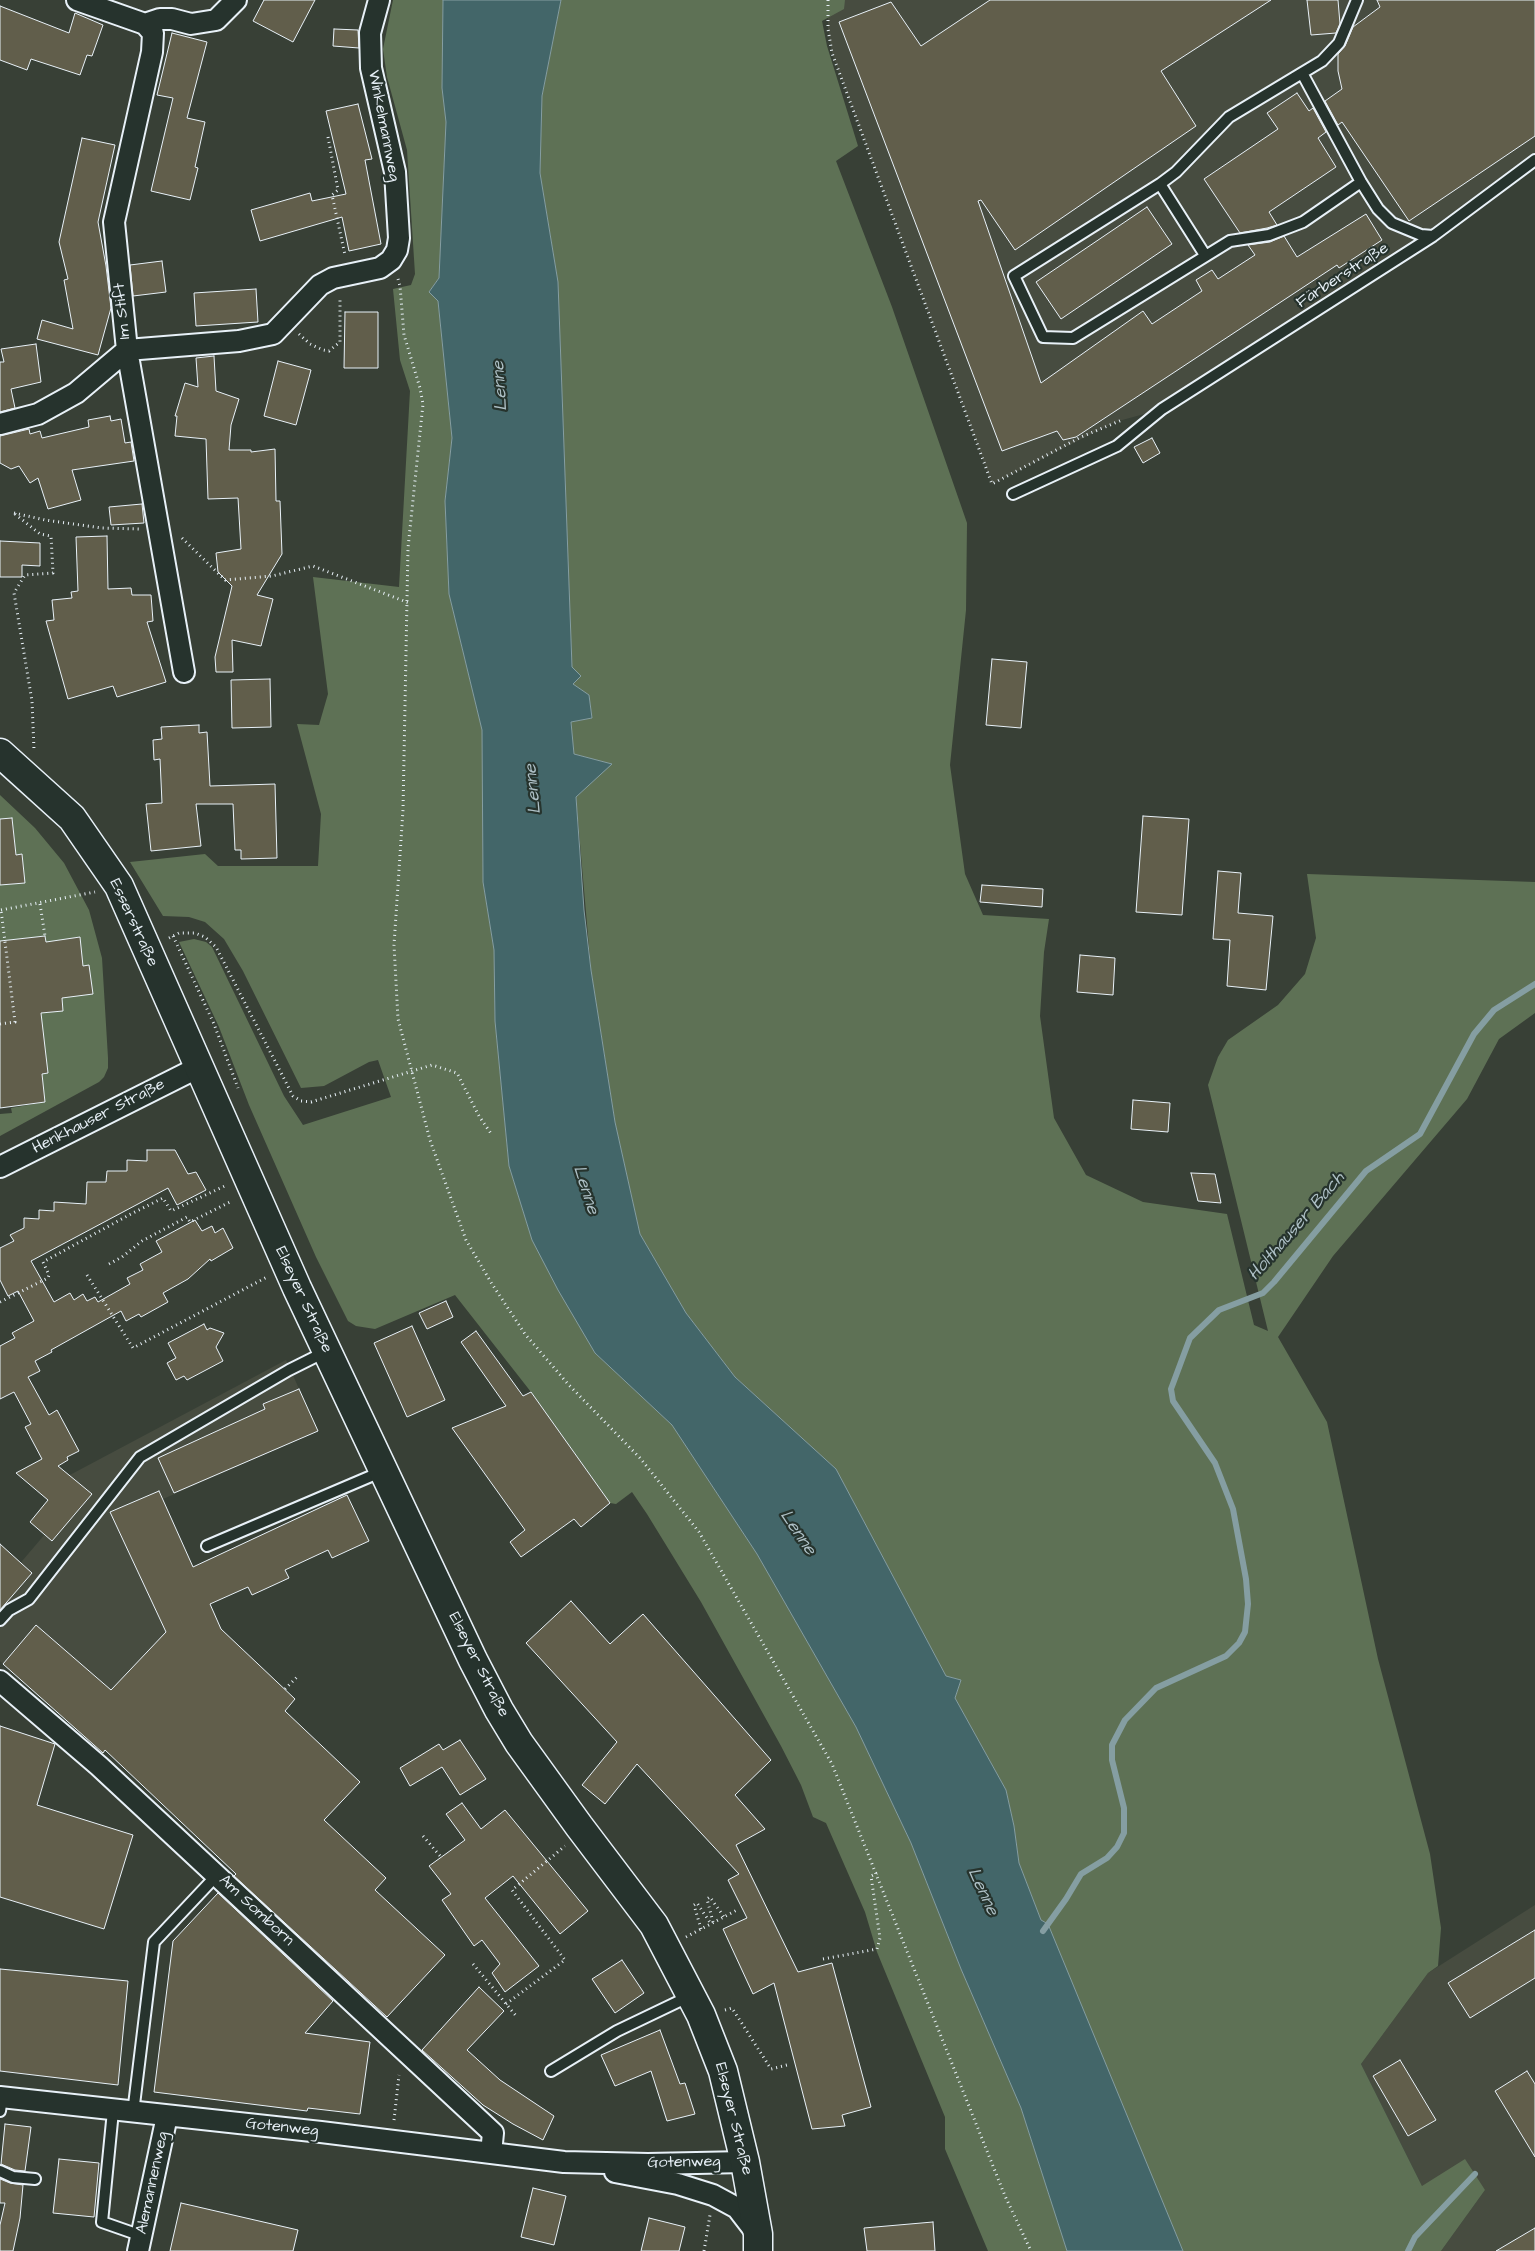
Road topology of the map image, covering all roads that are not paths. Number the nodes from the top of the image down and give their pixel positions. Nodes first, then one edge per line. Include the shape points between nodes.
1 (77, 0) edge
2 (236, 0) edge
3 (379, 0) edge
4 (1357, 0) edge
5 (145, 24) junction
6 (1302, 73) junction
7 (1535, 160) edge
8 (1361, 182) junction
9 (1160, 184) junction
10 (1433, 236) junction
11 (1205, 255) junction
12 (127, 350) junction
13 (0, 424) edge
14 (1013, 494) dead end
15 (184, 672) dead end
16 (0, 753) edge
17 (198, 1067) junction
18 (0, 1167) edge
19 (327, 1351) junction
20 (384, 1471) junction
21 (207, 1546) dead end
22 (0, 1620) edge
23 (0, 1681) edge
24 (217, 1875) junction
25 (697, 2007) junction
26 (551, 2072) dead end
27 (1, 2102) edge
28 (113, 2111) junction
29 (133, 2113) junction
30 (167, 2116) junction
31 (491, 2153) junction
32 (564, 2162) junction
33 (745, 2162) junction
34 (0, 2171) edge
35 (35, 2179) dead end
36 (140, 2243) edge
37 (758, 2243) edge

1 - 5 street
2 - 5 street via 216,20 191,24 160,19
3 - 12 street, Winkelmannweg via 370,33 372,68 395,172 399,238 391,260 380,268 333,278 320,285 273,334 239,341
4 - 6 lane via 1339,43 1322,61
5 - 12 street, Im Stift via 153,33 152,52 114,222
6 - 8 lane
6 - 9 lane via 1229,118
7 - 10 lane, Färberstraße
8 - 10 lane via 1378,209 1392,223 1421,235
8 - 11 lane via 1303,222 1269,235 1230,241
9 - 11 lane
9 - 11 lane via 1014,276 1043,337 1072,338
10 - 14 lane, Färberstraße via 1162,410 1116,446
12 - 13 street via 76,393 38,414
12 - 15 street, Im Stift via 149,528
16 - 17 main road, Esserstraße via 72,818 119,886
17 - 18 street, Henkhauser Straße
17 - 19 main road, Elseyer Straße
19 - 20 main road, Elseyer Straße
19 - 22 lane via 140,1457 29,1599 8,1610
20 - 21 lane
20 - 25 main road, Elseyer Straße via 499,1710 583,1832 654,1925
23 - 24 street, Am Somborn
24 - 29 lane via 154,1942
24 - 31 street, Am Somborn via 493,2133
25 - 26 lane via 616,2031
25 - 33 main road, Elseyer Straße via 723,2071
27 - 28 street, Gotenweg
28 - 29 street, Gotenweg
28 - 36 lane via 102,2222
29 - 30 street, Gotenweg
30 - 31 street, Gotenweg
30 - 36 street, Alemannenweg
31 - 32 street, Gotenweg
32 - 33 street, Gotenweg
32 - 37 street, Gotenweg via 678,2184 713,2195 737,2208
33 - 37 main road, Elseyer Straße
34 - 35 lane via 13,2177

